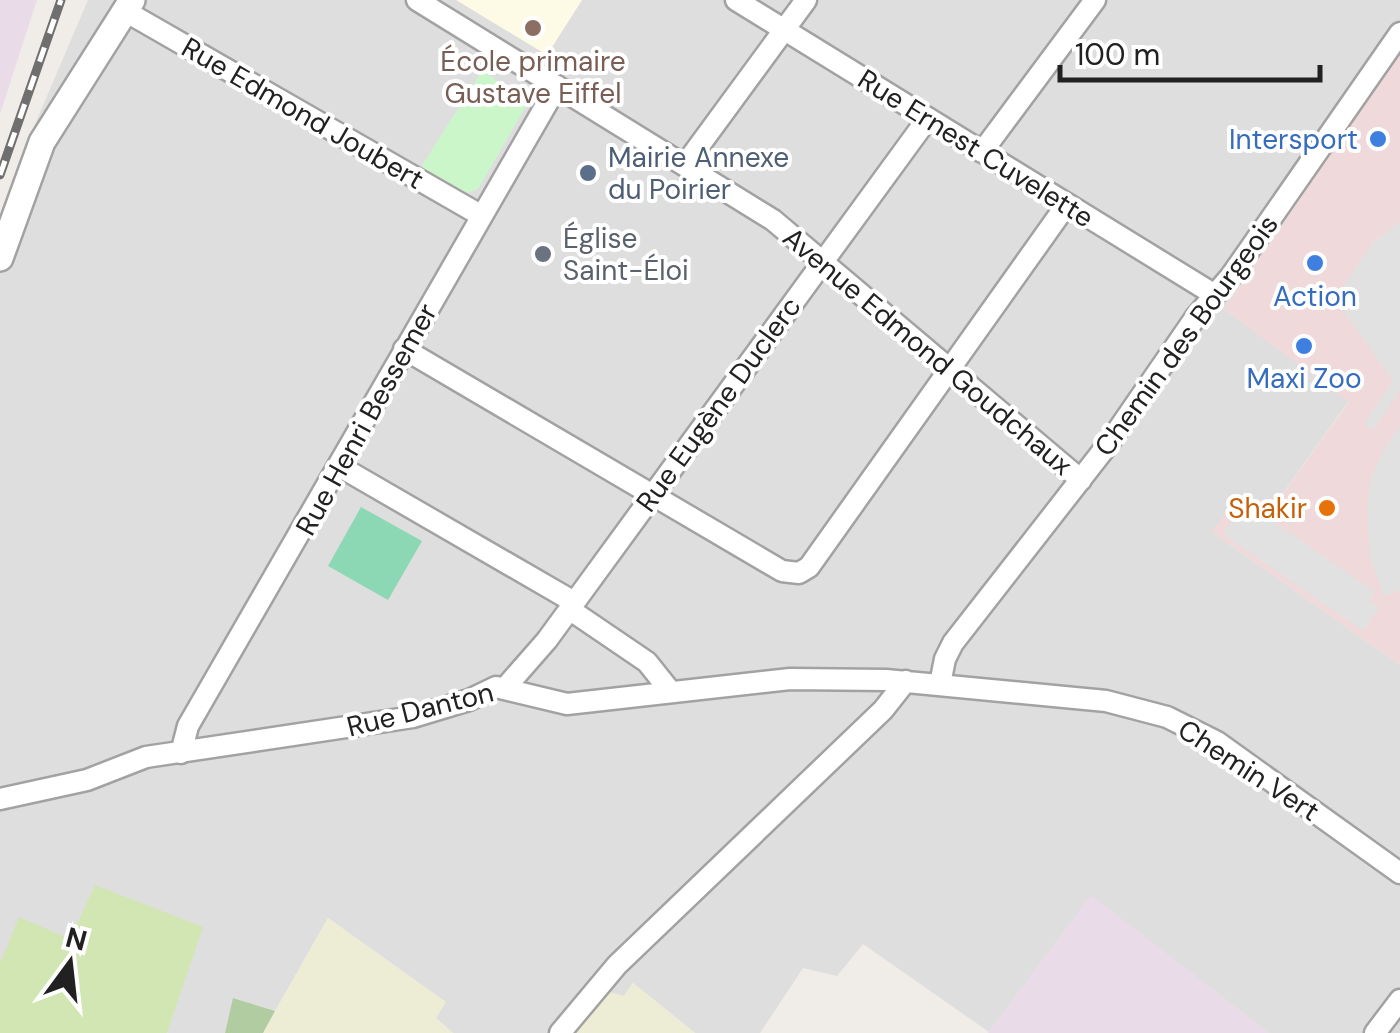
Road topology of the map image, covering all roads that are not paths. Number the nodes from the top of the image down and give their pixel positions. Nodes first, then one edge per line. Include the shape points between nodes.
1 (418, 0) edge
2 (736, 0) edge
3 (806, 0) edge
4 (1095, 0) edge
5 (129, 5) edge
6 (785, 30) junction
7 (1400, 33) edge
8 (557, 86) junction
9 (928, 118) junction
10 (982, 152) junction
11 (684, 164) junction
12 (1068, 204) junction
13 (482, 216) junction
14 (0, 258) edge
15 (823, 261) junction
16 (1215, 296) junction
17 (404, 349) junction
18 (951, 368) junction
19 (339, 466) junction
20 (1081, 480) junction
21 (652, 494) junction
22 (572, 605) junction
23 (906, 682) junction
24 (940, 684) junction
25 (505, 688) junction
26 (671, 692) junction
27 (181, 753) junction
28 (0, 799) edge
29 (1400, 873) edge
30 (1400, 1000) edge
31 (560, 1033) edge
32 (1375, 1033) edge

1 - 8 street, Avenue Edmond Goudchaux
2 - 6 street, Rue Ernest Cuvelette
3 - 6 street
4 - 10 street
5 - 13 street, Rue Edmond Joubert
5 - 14 street via 42,142
6 - 9 street, Rue Ernest Cuvelette
6 - 11 street
7 - 16 street, Chemin des Bourgeois
8 - 11 street, Avenue Edmond Goudchaux
8 - 13 street, Rue Henri Bessemer
9 - 10 street, Rue Ernest Cuvelette
9 - 15 street, Rue Eugène Duclerc
10 - 12 street, Rue Ernest Cuvelette
11 - 15 street, Avenue Edmond Goudchaux
12 - 16 street, Rue Ernest Cuvelette
12 - 18 street
13 - 17 street, Rue Henri Bessemer
15 - 18 street, Avenue Edmond Goudchaux
15 - 21 street, Rue Eugène Duclerc
16 - 20 street, Chemin des Bourgeois
17 - 19 street, Rue Henri Bessemer
17 - 21 street
18 - 20 street, Avenue Edmond Goudchaux
18 - 21 street via 809,567 793,574
19 - 22 street
19 - 27 street, Rue Henri Bessemer via 188,726
20 - 24 street, Chemin des Bourgeois via 953,642
21 - 22 street, Rue Eugène Duclerc
22 - 25 street, Rue Eugène Duclerc
22 - 26 street via 647,662
23 - 24 street, Chemin Vert
23 - 26 street, Rue Danton via 806,678
23 - 31 street via 617,965
24 - 29 street, Chemin Vert via 1106,701 1186,725
25 - 26 street, Rue Danton via 567,704
25 - 27 street, Rue Danton via 394,722
27 - 28 street, Rue Danton
30 - 32 street

